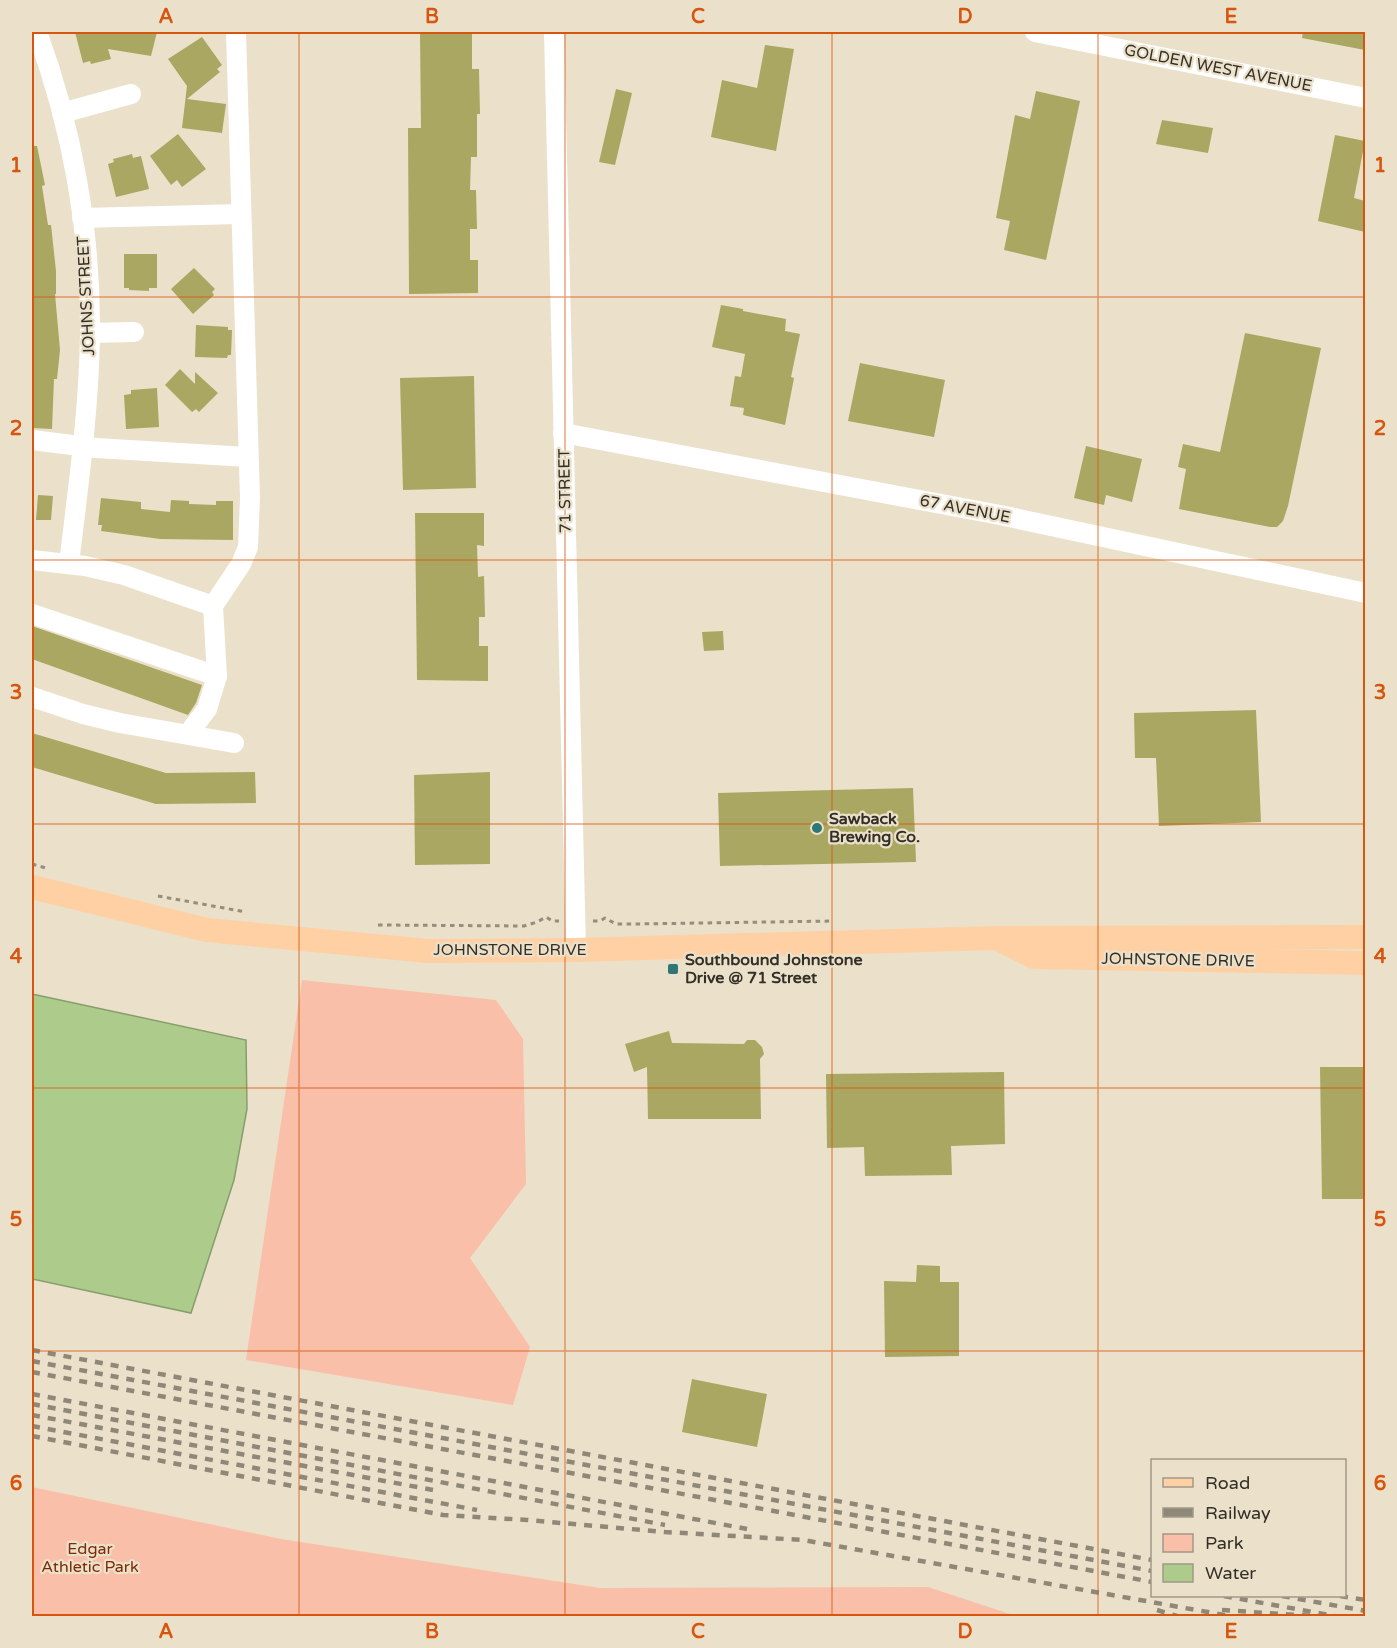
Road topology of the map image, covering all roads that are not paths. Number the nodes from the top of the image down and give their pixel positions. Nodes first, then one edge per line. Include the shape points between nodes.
1 (37, 32) edge
2 (236, 32) edge
3 (554, 32) edge
4 (1035, 32) edge
5 (131, 94) dead end
6 (1365, 98) edge
7 (62, 113) junction
8 (240, 214) junction
9 (82, 218) junction
10 (134, 332) dead end
11 (90, 333) junction
12 (563, 433) junction
13 (32, 440) edge
14 (83, 447) junction
15 (248, 457) junction
16 (32, 560) edge
17 (69, 564) junction
18 (1365, 593) edge
19 (213, 606) junction
20 (32, 614) edge
21 (217, 676) junction
22 (32, 697) edge
23 (188, 734) junction
24 (234, 742) dead end
25 (32, 887) edge
26 (1365, 937) edge
27 (995, 938) junction
28 (576, 950) junction
29 (1365, 963) edge

1 - 7 street, JOHNS STREET
2 - 8 street
3 - 12 street, 71 STREET
4 - 6 street, GOLDEN WEST AVENUE
5 - 7 street
7 - 9 street, JOHNS STREET
8 - 9 street
8 - 15 street
9 - 11 street, JOHNS STREET
10 - 11 street
11 - 14 street, JOHNS STREET
12 - 18 street, 67 AVENUE via 999,515
12 - 28 street, 71 STREET
13 - 14 street
14 - 15 street
14 - 17 street, JOHNS STREET
15 - 19 street via 248,547
16 - 17 street
17 - 19 street via 124,574
19 - 21 street
20 - 21 street
21 - 23 street via 207,709
22 - 23 street via 82,714
23 - 24 street
25 - 28 main road, JOHNSTONE DRIVE via 207,930 428,951
26 - 27 main road, JOHNSTONE DRIVE
27 - 28 main road, JOHNSTONE DRIVE
27 - 29 main road, JOHNSTONE DRIVE via 1034,957

